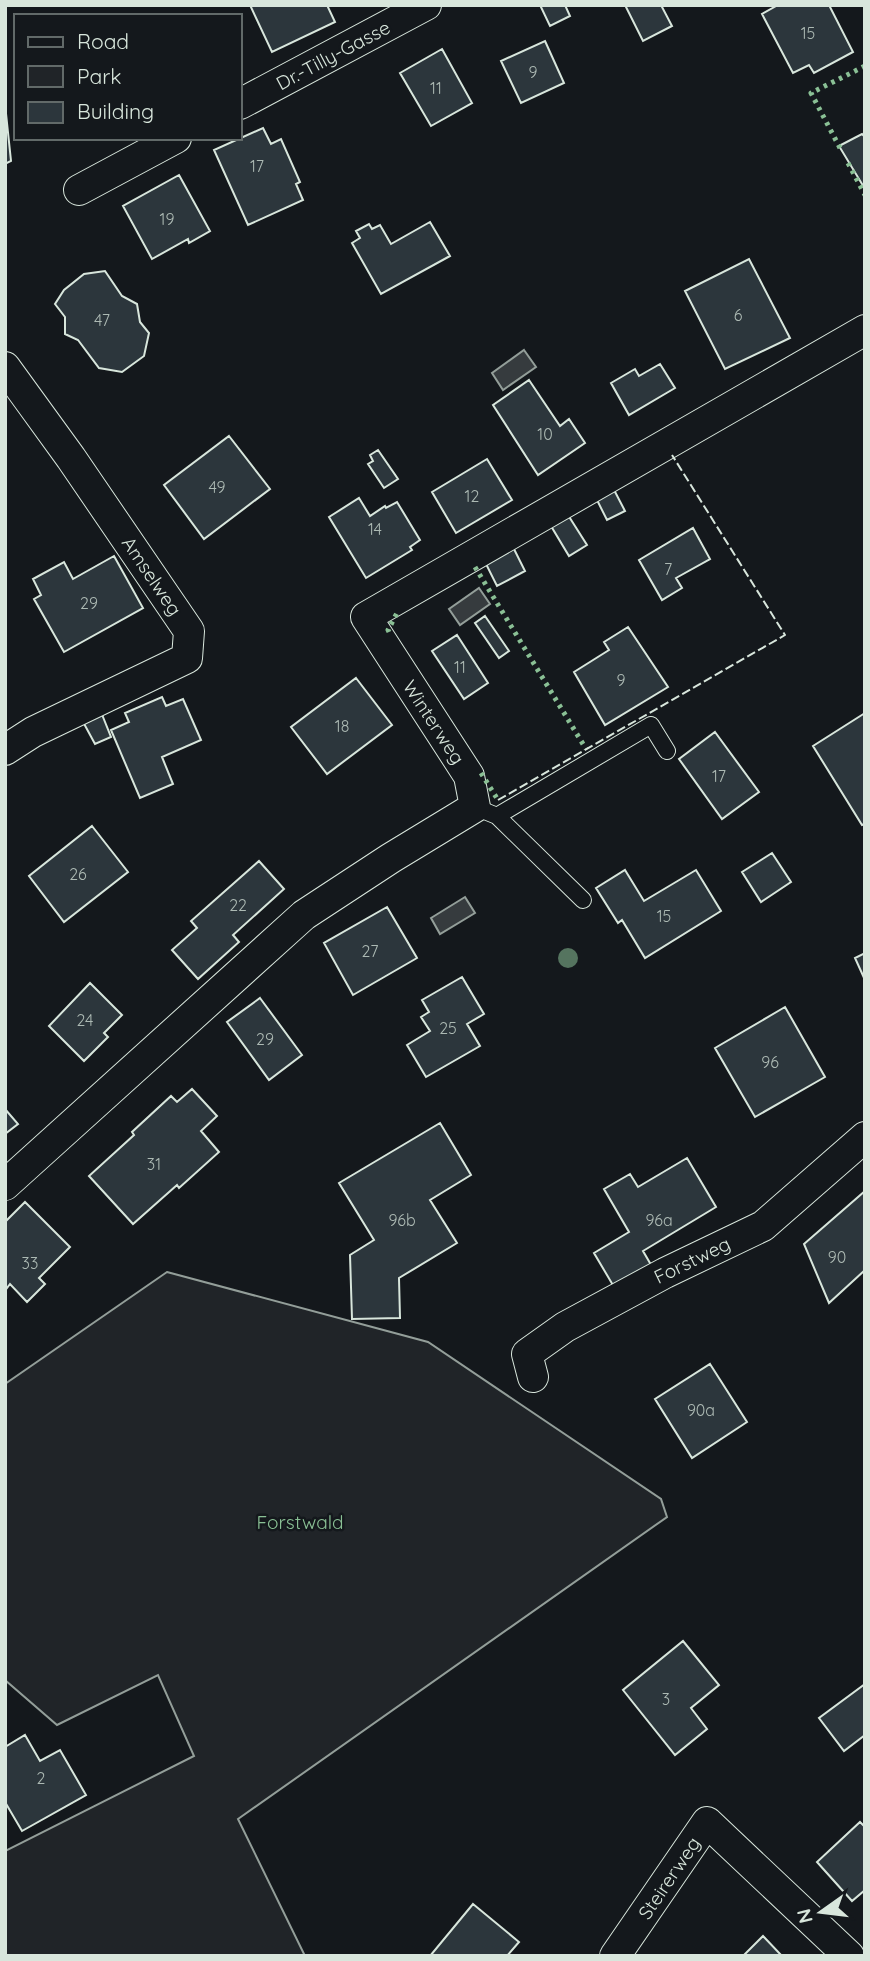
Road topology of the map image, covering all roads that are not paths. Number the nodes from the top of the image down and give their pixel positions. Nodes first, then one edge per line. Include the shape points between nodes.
1 (426, 5) edge
2 (242, 103) edge
3 (172, 140) edge
4 (79, 190) dead end
5 (865, 330) edge
6 (5, 367) edge
7 (5, 751) edge
8 (667, 751) dead end
9 (486, 812) junction
10 (583, 900) dead end
11 (865, 1137) edge
12 (5, 1185) edge
13 (533, 1377) dead end
14 (615, 1956) edge
15 (849, 1956) edge

1 - 2 street, Dr.-Tilly-Gasse
3 - 4 street
5 - 9 street, Winterweg via 366,617 469,776
6 - 7 street, Amselweg via 189,631 187,658 33,732
8 - 9 lane via 651,725
9 - 10 lane
9 - 12 street via 391,858 304,915
11 - 13 street, Forstweg via 762,1226 565,1327 527,1354
14 - 15 street, Steirerweg via 706,1822

